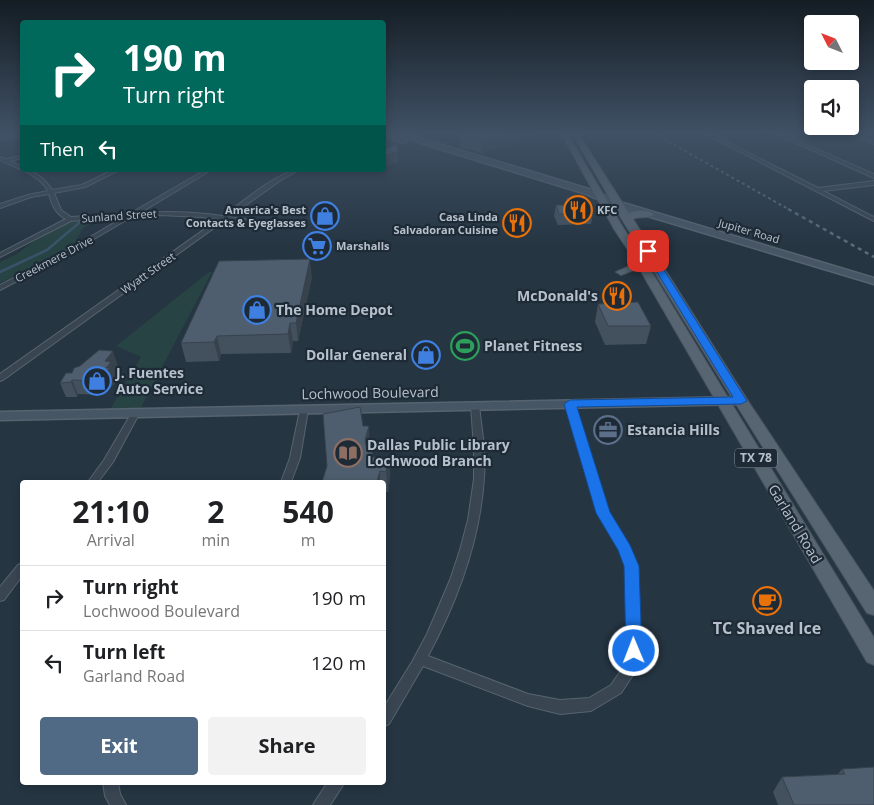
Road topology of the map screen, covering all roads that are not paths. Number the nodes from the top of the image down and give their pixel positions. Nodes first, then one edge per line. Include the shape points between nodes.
1 (506, 171) edge
2 (586, 171) edge
3 (598, 171) edge
4 (780, 171) edge
5 (862, 171) edge
6 (25, 172) edge
7 (113, 172) edge
8 (206, 172) edge
9 (293, 172) edge
10 (874, 176) edge
11 (874, 183) edge
12 (818, 190) junction
13 (50, 193) junction
14 (603, 200) junction
15 (617, 204) junction
16 (0, 206) edge
17 (135, 214) junction
18 (650, 214) junction
19 (225, 218) junction
20 (626, 218) junction
21 (874, 218) edge
22 (70, 219) junction
23 (266, 224) dead end
24 (0, 255) edge
25 (637, 256) junction
26 (874, 281) edge
27 (655, 286) junction
28 (0, 288) edge
29 (0, 378) edge
30 (722, 401) junction
31 (741, 401) junction
32 (570, 404) junction
33 (475, 406) junction
34 (304, 410) junction
35 (135, 414) junction
36 (0, 416) edge
37 (94, 480) edge
38 (287, 480) edge
39 (845, 561) junction
40 (818, 562) junction
41 (20, 571) edge
42 (0, 596) edge
43 (874, 608) edge
44 (874, 656) edge
45 (420, 658) junction
46 (386, 716) edge
47 (111, 785) edge
48 (336, 785) edge
49 (118, 805) edge
50 (321, 805) edge

1 - 14 street, Jupiter Road
2 - 14 main road, Garland Road / TX 78
3 - 15 main road, Garland Road / TX 78
4 - 12 street
5 - 10 street
6 - 13 street, Sunland Street via 44,182
7 - 13 street via 83,186
8 - 17 street
9 - 19 street, Wyatt Street
11 - 12 street
12 - 21 street
13 - 16 street
13 - 22 street, Sunland Street via 55,208
14 - 15 street, Jupiter Road
14 - 25 main road, Garland Road / TX 78
15 - 18 street, Jupiter Road
15 - 20 main road, Garland Road / TX 78
17 - 19 street, Sunland Street
17 - 22 street, Sunland Street
17 - 28 street, Creekmere Drive
18 - 20 main road via 638,213
18 - 26 street, Jupiter Road
19 - 23 street, Sunland Street
19 - 29 street, Wyatt Street
20 - 31 main road, Garland Road / TX 78
22 - 24 street
25 - 27 main road, Garland Road / TX 78
25 - 27 main road via 636,265 625,274
27 - 30 main road, Garland Road / TX 78
30 - 31 street, Lochwood Boulevard
30 - 32 street, Lochwood Boulevard
30 - 40 main road, Garland Road / TX 78
31 - 39 main road, Garland Road / TX 78
32 - 33 street, Lochwood Boulevard
32 - 45 street via 603,513 632,566 634,651 628,672 616,689 591,704 560,707 528,700
33 - 34 street, Lochwood Boulevard
33 - 45 street via 479,460 471,528 445,608
34 - 35 street, Lochwood Boulevard
34 - 38 street via 295,458
35 - 36 street, Lochwood Boulevard
35 - 37 street
39 - 40 main road
39 - 43 main road, Garland Road / TX 78
40 - 44 main road, Garland Road / TX 78
41 - 42 street
45 - 46 street
47 - 49 street
48 - 50 street

